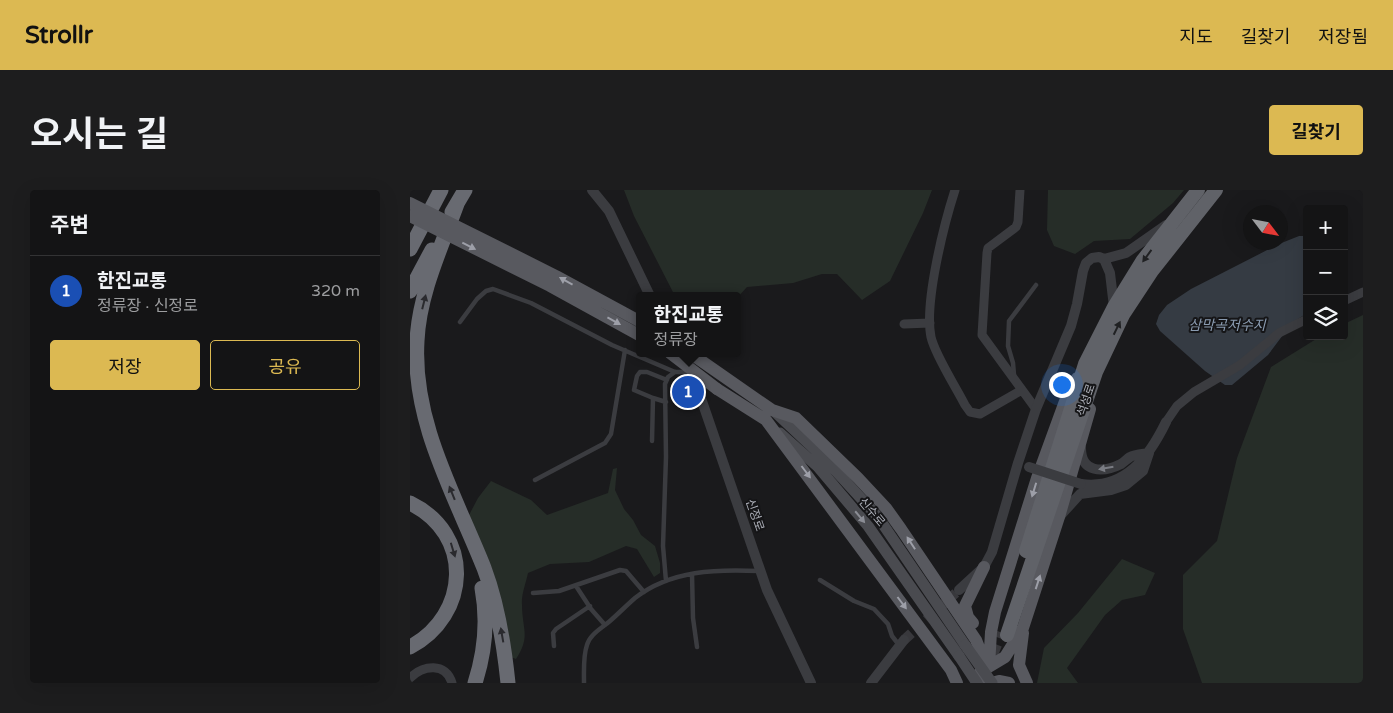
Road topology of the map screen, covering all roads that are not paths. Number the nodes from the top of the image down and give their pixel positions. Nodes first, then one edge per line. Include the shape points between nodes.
1 (441, 190) edge
2 (465, 190) edge
3 (592, 190) edge
4 (955, 190) edge
5 (1020, 190) edge
6 (1198, 190) edge
7 (1216, 190) edge
8 (410, 203) edge
9 (457, 204) junction
10 (410, 216) edge
11 (1175, 218) junction
12 (410, 249) edge
13 (1104, 259) junction
14 (1036, 285) dead end
15 (410, 291) edge
16 (648, 292) edge
17 (1363, 292) edge
18 (1348, 299) edge
19 (1114, 307) junction
20 (636, 320) edge
21 (1303, 321) edge
22 (460, 322) dead end
23 (930, 323) junction
24 (904, 324) dead end
25 (636, 333) edge
26 (625, 350) junction
27 (636, 355) edge
28 (641, 357) edge
29 (675, 357) edge
30 (684, 357) edge
31 (696, 357) edge
32 (1091, 368) junction
33 (675, 372) junction
34 (691, 372) junction
35 (667, 380) junction
36 (1014, 380) junction
37 (1022, 390) junction
38 (653, 398) junction
39 (666, 402) junction
40 (1036, 409) junction
41 (769, 415) junction
42 (1166, 422) joint
43 (652, 441) dead end
44 (1081, 442) junction
45 (1149, 453) junction
46 (1018, 463) junction
47 (535, 480) dead end
48 (410, 503) edge
49 (1059, 517) junction
50 (470, 538) junction
51 (984, 567) junction
52 (761, 571) junction
53 (692, 574) junction
54 (820, 580) dead end
55 (666, 581) junction
56 (576, 586) junction
57 (959, 590) tunnel mouth
58 (644, 592) junction
59 (533, 593) dead end
60 (590, 606) junction
61 (996, 612) junction
62 (956, 613) junction
63 (605, 625) junction
64 (974, 625) junction
65 (1023, 628) junction
66 (999, 633) junction
67 (902, 643) joint
68 (554, 646) dead end
69 (410, 647) edge
70 (697, 647) dead end
71 (987, 668) junction
72 (951, 670) junction
73 (410, 678) edge
74 (452, 683) edge
75 (475, 683) edge
76 (508, 683) edge
77 (584, 683) edge
78 (810, 683) edge
79 (872, 683) edge
80 (957, 683) edge
81 (978, 683) edge
82 (990, 683) edge
83 (1009, 683) edge
84 (1027, 683) edge

1 - 12 highway
2 - 9 highway
3 - 16 street via 609,211
4 - 23 street via 937,265
5 - 36 street via 1016,227 988,248 982,322 982,335
6 - 11 highway, 석성로
32 -> 7 highway, 석성로 via 1147,278
20 -> 8 main road, bridge
9 - 15 highway
50 -> 9 highway via 433,446 422,405 417,364 417,341 424,302
10 -> 25 main road, bridge
11 - 13 street via 1126,253
11 -> 19 highway, 석성로 via 1143,260
13 - 19 street via 1110,273
13 - 40 street via 1092,258 1082,271 1071,326
14 - 36 lane via 1009,321 1008,346
17 - 18 street
19 - 32 highway, 석성로
21 - 42 street via 1279,333 1240,365 1194,392 1177,406
22 - 26 lane via 476,300 493,289 531,303
23 - 24 street
23 - 37 street via 931,338 938,354 970,412 980,414
26 - 27 lane
26 - 47 lane via 611,434 605,443
28 - 33 lane
29 - 41 main road, 신수로, bridge via 717,389
30 - 34 street, 신정로
31 - 41 main road, 신수로
32 - 44 main road via 1091,406
32 -> 61 main road via 1068,393 1037,478
32 - 66 highway, 석성로
33 - 34 lane
33 - 35 lane
34 - 52 street, 신정로
35 - 38 lane via 640,372 634,390
35 - 39 lane
36 - 37 street
37 - 40 street
38 - 39 lane
38 - 43 lane
39 - 55 lane via 663,546
40 - 46 street
62 -> 41 main road via 872,491 796,418
41 -> 72 main road
41 -> 81 main road, 신수로, bridge via 868,526
41 - 82 main road, 신수로, bridge via 825,459 878,517
42 - 45 street
45 -> 44 street via 1131,456 1110,468 1096,469 1083,462
44 - 49 main road
45 - 46 street, bridge via 1118,480 1092,486
45 - 49 street via 1144,471 1134,479 1118,489 1080,494
46 - 51 street via 992,552
48 -> 69 highway via 441,525 456,559 453,597 444,618 430,634
65 -> 49 main road
50 - 75 highway via 484,597 486,622
76 -> 50 highway via 498,617 484,570
51 - 57 street
51 - 64 main road via 965,606
52 - 53 lane
52 - 78 street, 신정로
53 - 55 lane
53 - 70 lane
54 - 67 lane via 874,609 888,624 892,636
55 - 58 lane
56 - 58 lane via 620,570 626,571
56 - 59 lane
56 - 60 lane
58 - 63 lane
60 - 63 lane
60 - 68 lane via 556,629 553,633
61 - 64 main road via 982,625
61 - 66 main road
62 - 64 main road
62 - 71 main road via 976,640
63 - 77 lane via 587,644
65 - 66 main road via 1010,641 994,636
65 - 71 main road via 1005,657
65 - 84 main road via 1019,666
66 - 71 main road
67 - 79 street
71 - 72 main road via 968,676
71 - 82 main road
72 - 80 main road
73 - 74 street via 420,670 435,667 447,673
82 - 83 main road

